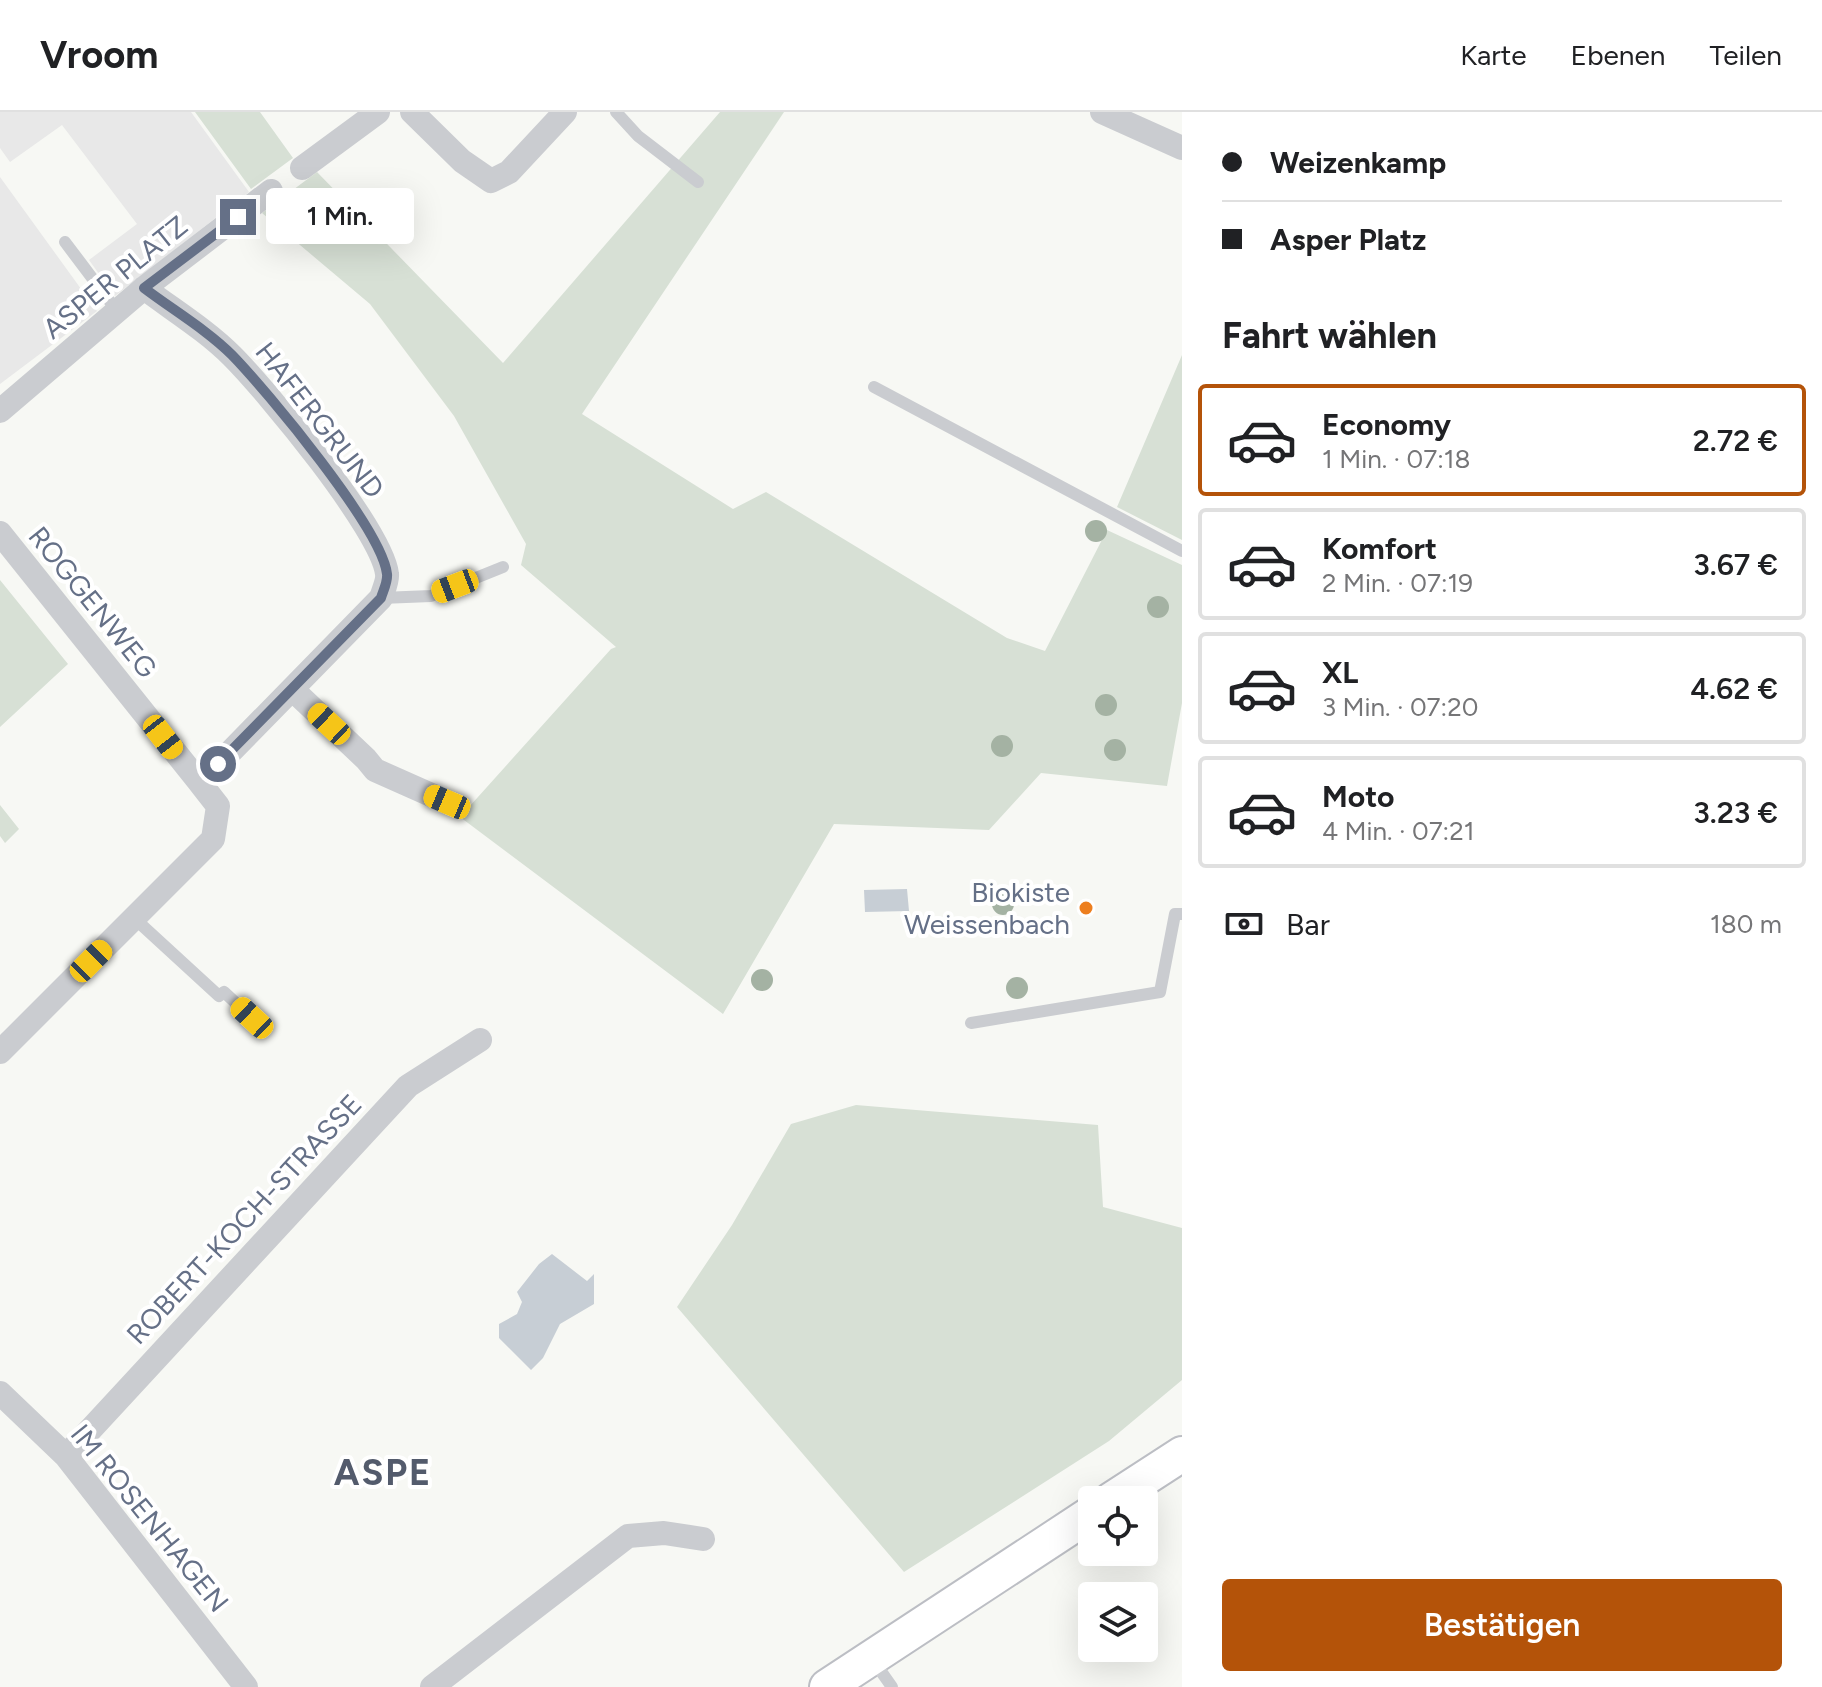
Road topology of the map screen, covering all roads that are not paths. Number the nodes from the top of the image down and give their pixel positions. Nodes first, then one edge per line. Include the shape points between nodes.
1 (378, 112) edge
2 (412, 112) edge
3 (565, 112) edge
4 (616, 112) edge
5 (1102, 112) edge
6 (1182, 148) edge
7 (302, 168) dead end
8 (698, 182) dead end
9 (271, 191) dead end
10 (65, 242) dead end
11 (144, 288) junction
12 (117, 311) junction
13 (874, 387) dead end
14 (0, 411) edge
15 (0, 533) edge
16 (1182, 551) edge
17 (503, 567) dead end
18 (384, 587) junction
19 (292, 689) junction
20 (200, 783) junction
21 (447, 802) dead end
22 (1182, 914) edge
23 (134, 918) junction
24 (252, 1018) dead end
25 (971, 1023) dead end
26 (480, 1040) dead end
27 (0, 1052) edge
28 (0, 1393) edge
29 (1182, 1454) edge
30 (66, 1456) junction
31 (1133, 1486) edge
32 (1078, 1522) edge
33 (703, 1539) dead end
34 (871, 1658) junction
35 (246, 1687) edge
36 (432, 1687) edge
37 (827, 1687) edge
38 (892, 1687) edge

1 - 7 street
2 - 3 street via 462,161 491,181 509,172
4 - 8 lane
5 - 6 street
9 - 11 street, ASPER PLATZ
10 - 12 lane
11 - 12 street, ASPER PLATZ
11 - 18 street, HAFERGRUND via 230,353 263,389 346,497 380,551
12 - 14 street, ASPER PLATZ
13 - 16 lane
15 - 20 street, ROGGENWEG
17 - 18 lane via 431,596
18 - 19 street
19 - 20 street
19 - 21 street via 375,770
20 - 23 street, ROGGENWEG via 218,806 213,839
22 - 25 lane via 1175,914 1160,992
23 - 24 lane via 219,996 224,992
23 - 27 street, ROGGENWEG
26 - 30 street, ROBERT-KOCH-STRASSE via 408,1086
28 - 30 street, IM ROSENHAGEN
29 - 31 street
30 - 35 street, IM ROSENHAGEN
32 - 34 street
33 - 36 street via 664,1533 628,1536
34 - 37 street
34 - 38 lane

